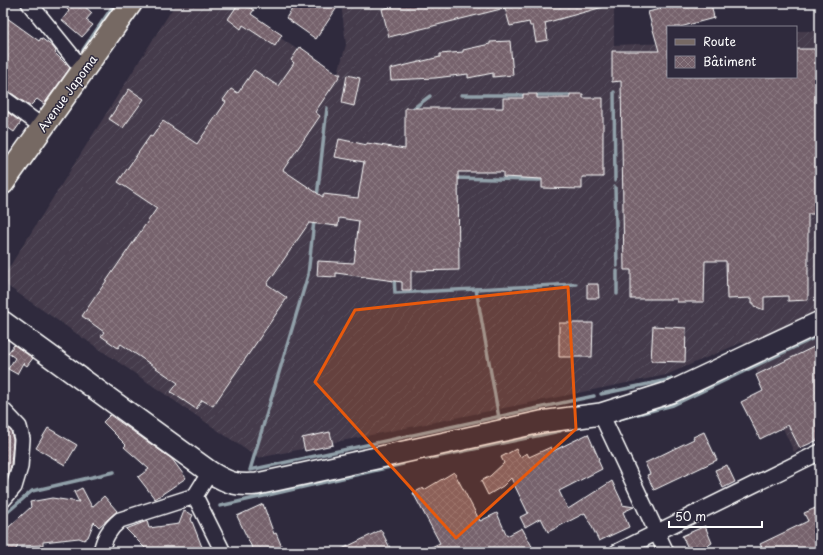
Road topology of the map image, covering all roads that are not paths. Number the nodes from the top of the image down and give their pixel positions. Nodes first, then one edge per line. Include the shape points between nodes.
1 (29, 3) edge
2 (131, 3) edge
3 (84, 70) junction
4 (3, 98) edge
5 (43, 126) junction
6 (3, 183) edge
7 (3, 322) edge
8 (820, 322) edge
9 (3, 410) edge
10 (601, 414) junction
11 (820, 452) edge
12 (210, 472) junction
13 (195, 496) junction
14 (3, 500) edge
15 (658, 533) junction
16 (101, 552) edge
17 (223, 552) edge
18 (617, 552) edge
19 (666, 552) edge

1 - 3 street
2 - 3 main road, Avenue Japoma
3 - 5 main road, Avenue Japoma
4 - 5 street
5 - 6 main road, Avenue Japoma
7 - 12 street
8 - 10 street via 671,392
9 - 14 street via 19,427 22,439 20,467 14,487
10 - 12 street via 542,422 257,484 227,482
10 - 15 street
11 - 15 street
12 - 13 street
13 - 16 street via 120,520 110,528
13 - 17 street
15 - 18 street
15 - 19 street

